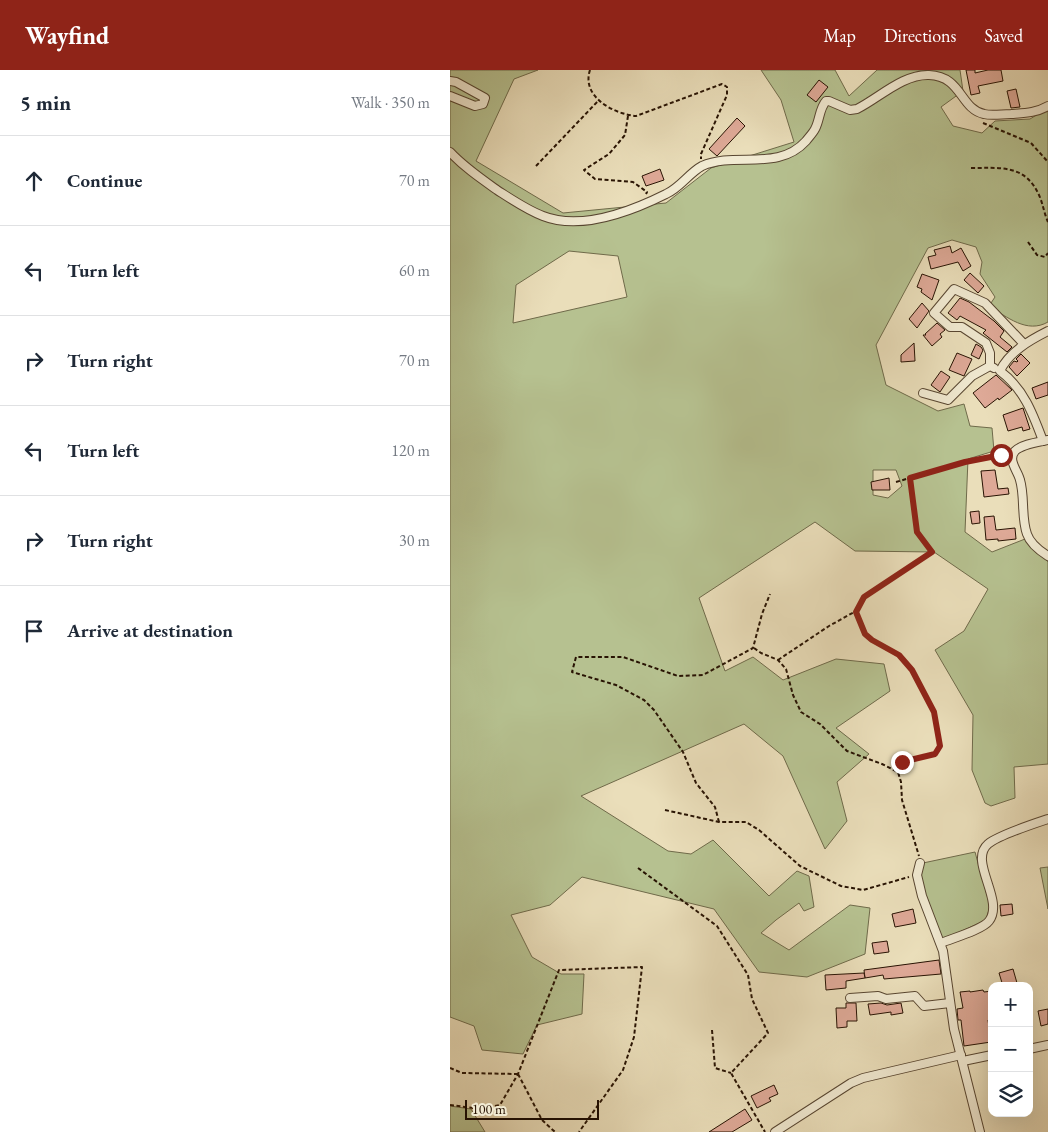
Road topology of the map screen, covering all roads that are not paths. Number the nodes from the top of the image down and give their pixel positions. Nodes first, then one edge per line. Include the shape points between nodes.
1 (450, 80) edge
2 (450, 96) edge
3 (1048, 106) edge
4 (450, 152) edge
5 (1048, 330) edge
6 (1024, 344) junction
7 (990, 366) junction
8 (1000, 371) junction
9 (923, 393) dead end
10 (1046, 440) edge
11 (1048, 556) edge
12 (1048, 819) edge
13 (920, 863) road end
14 (941, 943) junction
15 (850, 998) dead end
16 (950, 1004) junction
17 (1048, 1045) edge
18 (1033, 1048) edge
19 (988, 1055) edge
20 (962, 1058) junction
21 (788, 1123) junction
22 (775, 1132) edge
23 (791, 1132) edge
24 (980, 1132) edge

1 - 2 street via 485,98 484,104 475,106
3 - 4 street via 1029,113 983,114 974,110 951,81 921,76 897,85 857,109 850,110 826,101 815,130 787,156 702,167 668,194 614,215 585,221 543,216 505,195 462,165
5 - 6 street
6 - 7 street via 985,303 954,289 934,313 950,327 962,327 986,343
6 - 8 street
7 - 8 street
7 - 9 street via 972,376 948,400
8 - 10 street via 1023,393
10 - 11 street via 1022,448 1012,457 1020,480 1027,534
12 - 14 street via 988,843 982,851 982,860 993,903 990,920
13 - 14 street via 917,875 922,896
14 - 16 street
15 - 16 street via 915,996 924,1006
16 - 20 street
17 - 18 street
19 - 20 street
20 - 21 street via 863,1078
20 - 24 street
21 - 22 street
21 - 23 street

